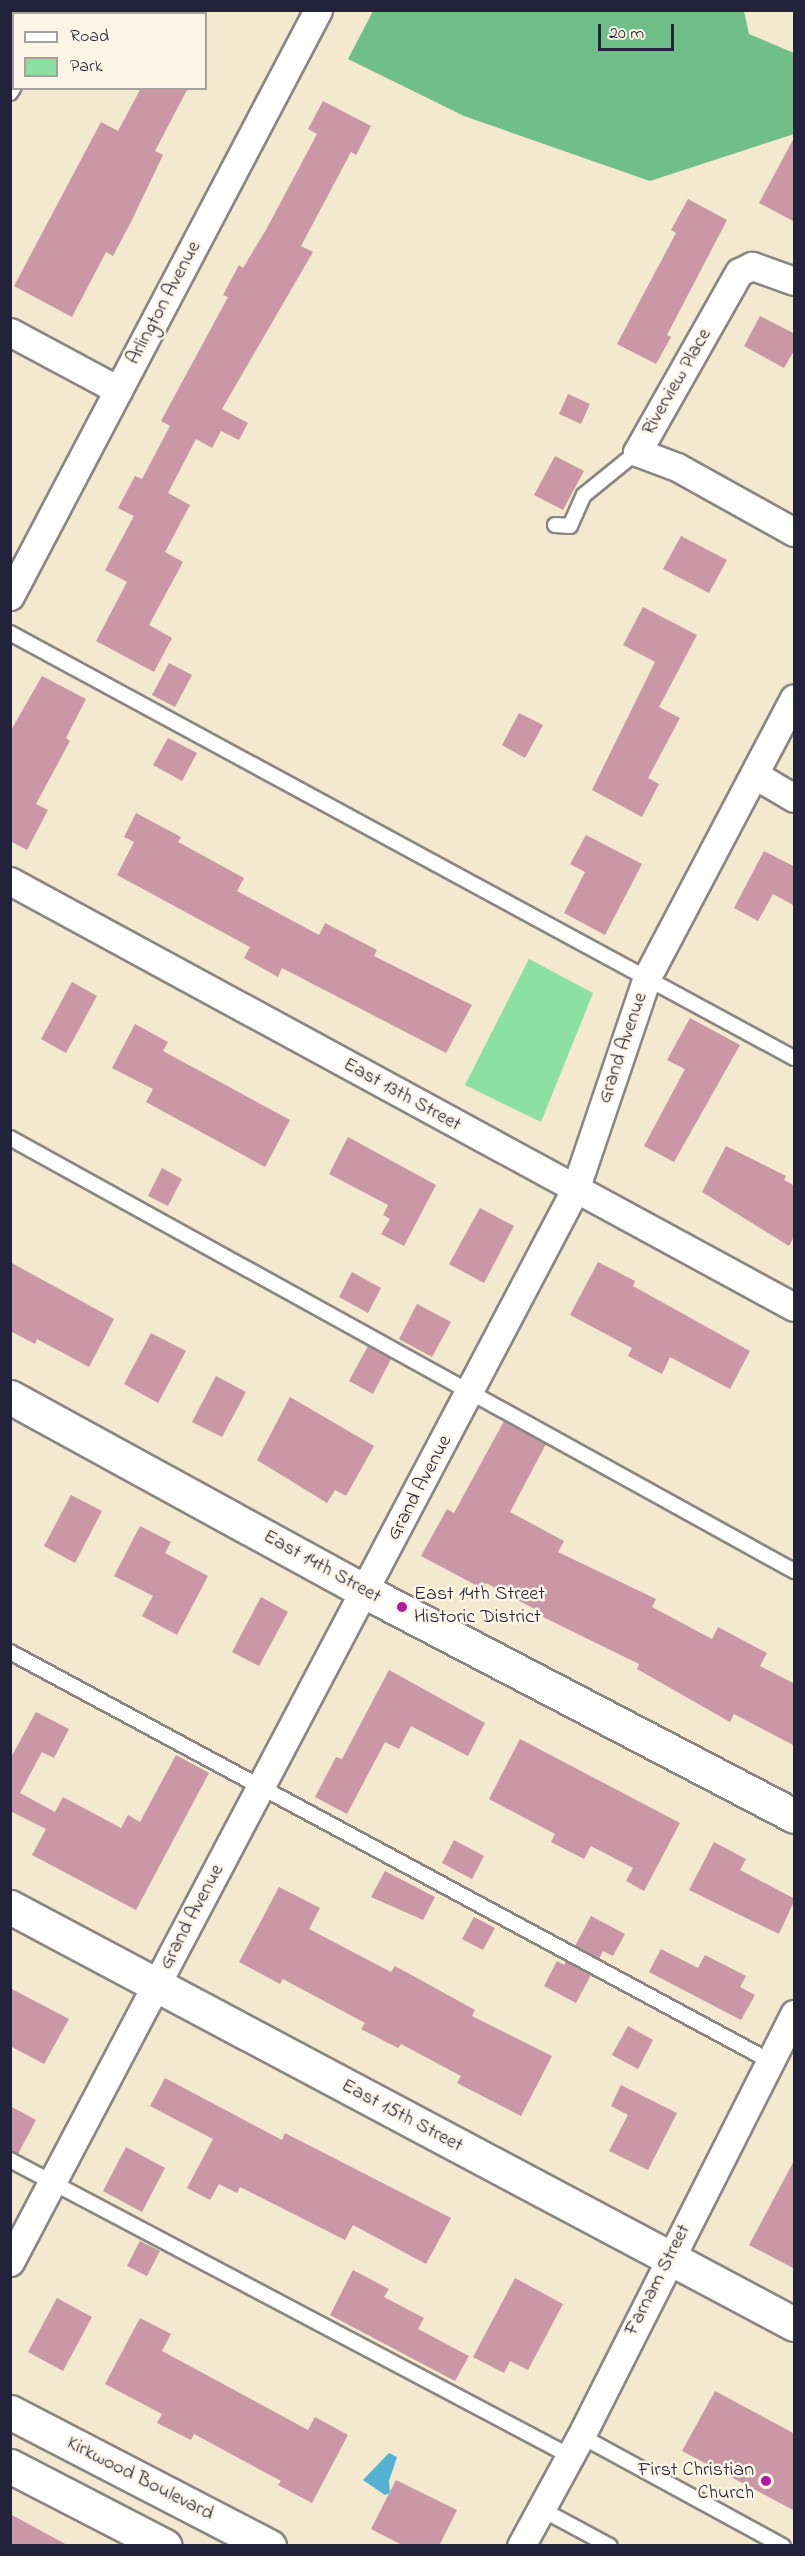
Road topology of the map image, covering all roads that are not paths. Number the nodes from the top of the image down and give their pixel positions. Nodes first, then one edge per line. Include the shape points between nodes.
1 (318, 10) edge
2 (795, 281) edge
3 (10, 333) edge
4 (118, 390) junction
5 (637, 452) junction
6 (555, 525) dead end
7 (795, 532) edge
8 (10, 596) edge
9 (10, 633) edge
10 (795, 698) edge
11 (755, 775) junction
12 (795, 798) edge
13 (10, 881) edge
14 (647, 977) junction
15 (795, 1058) edge
16 (10, 1138) edge
17 (574, 1190) junction
18 (795, 1308) edge
19 (470, 1394) junction
20 (10, 1397) edge
21 (795, 1571) edge
22 (366, 1592) junction
23 (10, 1652) edge
24 (261, 1787) junction
25 (795, 1816) edge
26 (10, 1907) edge
27 (156, 1985) junction
28 (795, 2014) edge
29 (770, 2061) junction
30 (10, 2160) edge
31 (52, 2183) junction
32 (669, 2258) junction
33 (10, 2262) edge
34 (795, 2324) edge
35 (10, 2412) edge
36 (575, 2446) junction
37 (10, 2466) edge
38 (541, 2509) junction
39 (165, 2546) edge
40 (269, 2546) edge
41 (521, 2546) edge
42 (610, 2546) edge
43 (783, 2546) edge

1 - 4 street, Arlington Avenue
2 - 5 street, Riverview Place via 752,266 739,272
3 - 4 street
4 - 8 street, Arlington Avenue
5 - 6 lane via 584,495 570,526
5 - 7 street, Riverview Place via 678,468
9 - 14 lane via 398,846
10 - 11 street, Grand Avenue
11 - 12 street
11 - 14 street, Grand Avenue
13 - 17 street, East 13th Street
14 - 15 lane
14 - 17 street, Grand Avenue
16 - 19 lane
17 - 18 street, East 13th Street
17 - 19 street, Grand Avenue
19 - 21 lane
19 - 22 street, Grand Avenue
20 - 22 street, East 14th Street
22 - 24 street, Grand Avenue
22 - 25 street, East 14th Street
23 - 24 lane
24 - 27 street, Grand Avenue
24 - 29 lane
26 - 27 street, East 15th Street
27 - 31 street, Grand Avenue
27 - 32 street, East 15th Street
28 - 29 street, Farnam Street
29 - 32 street, Farnam Street
30 - 31 lane
31 - 33 street, Grand Avenue
31 - 36 lane
32 - 34 street, East 15th Street
32 - 36 street, Farnam Street
35 - 40 street, Kirkwood Boulevard
36 - 38 street, Farnam Street
36 - 43 lane
37 - 39 street
38 - 41 street, Farnam Street
38 - 42 lane

